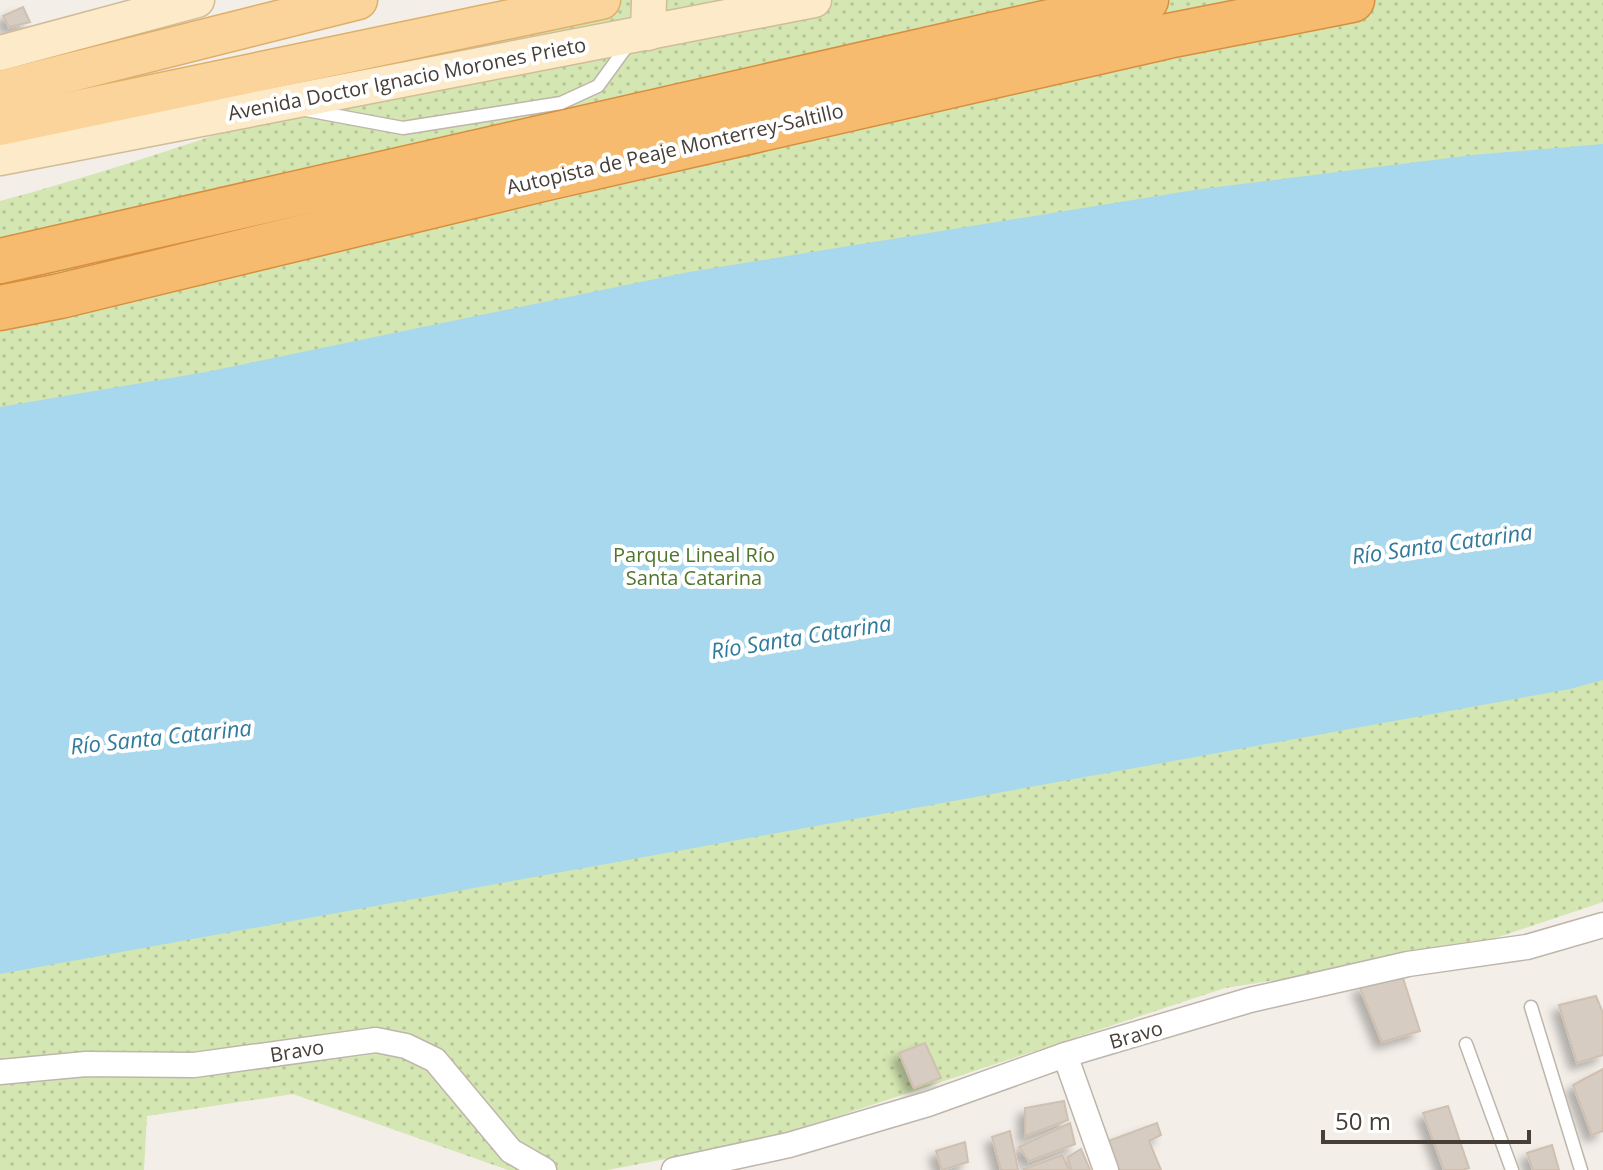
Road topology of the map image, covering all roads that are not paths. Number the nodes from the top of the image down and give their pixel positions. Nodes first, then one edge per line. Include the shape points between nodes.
1 (197, 0) edge
2 (358, 0) edge
3 (601, 0) edge
4 (1146, 0) edge
5 (1352, 0) edge
6 (802, 1) edge
7 (644, 23) edge
8 (0, 53) edge
9 (0, 90) edge
10 (272, 104) junction
11 (0, 126) edge
12 (0, 158) edge
13 (0, 261) edge
14 (0, 308) edge
15 (1603, 925) edge
16 (1531, 1007) dead end
17 (1466, 1044) dead end
18 (1065, 1055) junction
19 (0, 1072) edge
20 (685, 1169) edge
21 (544, 1170) edge
22 (1106, 1170) edge
23 (1512, 1170) edge
24 (1581, 1170) edge

1 - 8 main road
2 - 9 main road
3 - 11 main road, Avenida Doctor Ignacio Morones Prieto
4 - 13 highway
5 - 14 highway, Autopista de Peaje Monterrey-Saltillo via 1107,50
6 - 7 main road, Avenida Doctor Ignacio Morones Prieto
7 - 10 main road, Avenida Doctor Ignacio Morones Prieto
7 - 10 lane via 598,86 561,103 403,128
10 - 12 main road, Avenida Doctor Ignacio Morones Prieto
15 - 18 street, Bravo via 1527,947 1408,964 1250,1000
16 - 24 lane
17 - 23 lane
18 - 20 street, Bravo via 928,1104
18 - 22 street
19 - 21 street, Bravo via 86,1064 194,1065 376,1040 435,1060 511,1151

